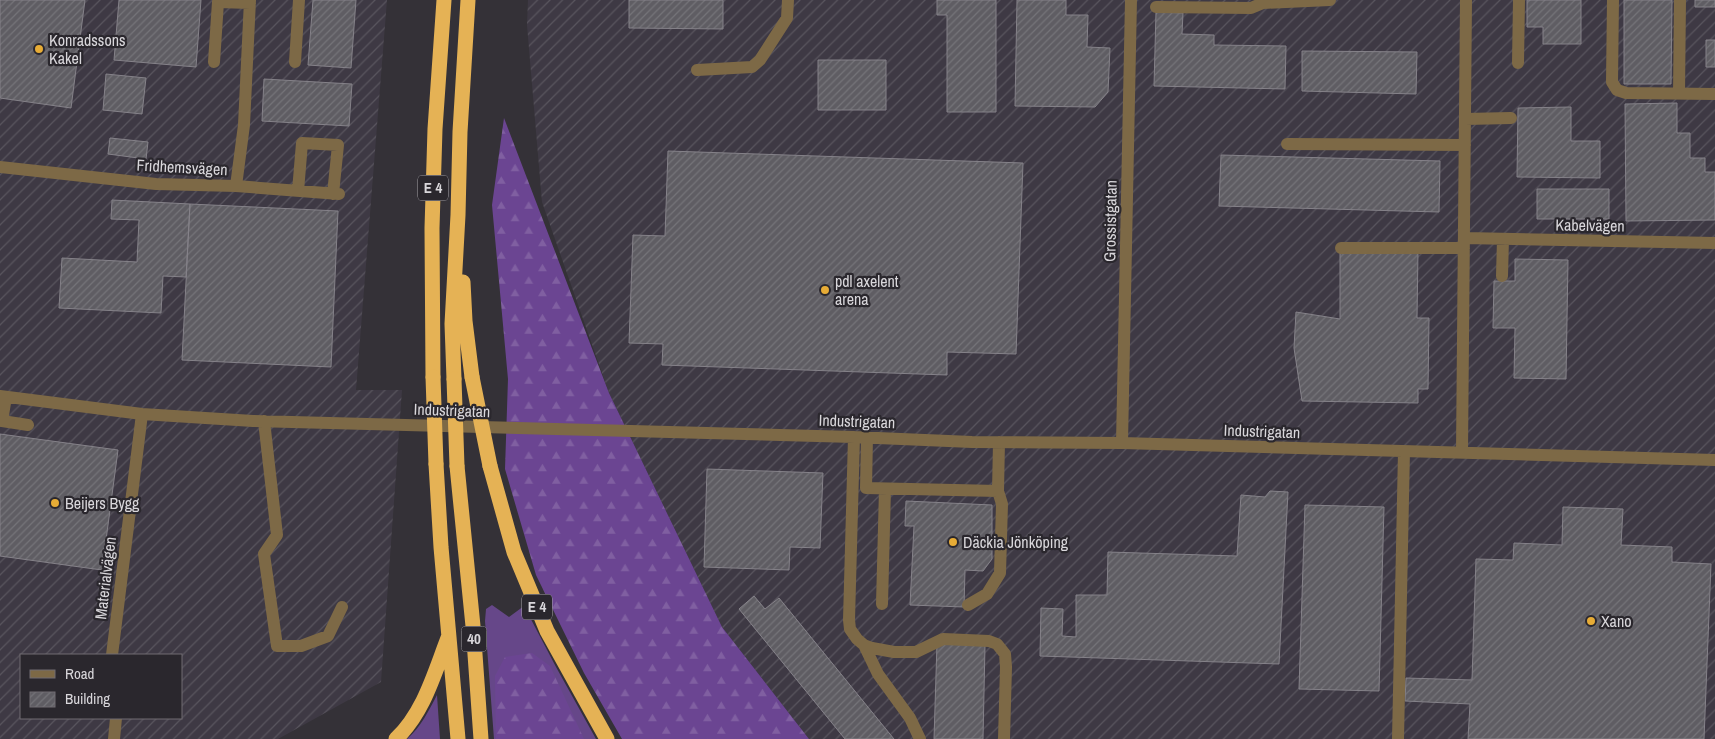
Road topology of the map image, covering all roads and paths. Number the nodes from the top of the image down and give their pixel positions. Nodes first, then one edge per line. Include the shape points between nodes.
1 (299, 0) edge
2 (444, 0) edge
3 (468, 0) edge
4 (788, 0) edge
5 (1130, 0) edge
6 (1330, 0) edge
7 (1466, 0) edge
8 (1520, 0) edge
9 (1613, 0) edge
10 (1680, 0) edge
11 (250, 1) edge
12 (1262, 1) edge
13 (1156, 7) dead end
14 (214, 62) dead end
15 (295, 62) dead end
16 (1518, 63) dead end
17 (697, 70) dead end
18 (1679, 94) junction
19 (1715, 94) edge
20 (1511, 118) dead end
21 (1465, 119) junction
22 (1287, 144) dead end
23 (1465, 145) junction
24 (0, 167) edge
25 (236, 186) junction
26 (298, 191) junction
27 (458, 215) junction
28 (1503, 239) junction
29 (1464, 243) junction
30 (1715, 243) edge
31 (1341, 248) dead end
32 (1502, 276) dead end
33 (3, 396) edge
34 (142, 414) junction
35 (264, 421) junction
36 (28, 425) dead end
37 (854, 437) junction
38 (867, 438) junction
39 (999, 442) junction
40 (1122, 443) junction
41 (1404, 451) junction
42 (1462, 453) junction
43 (1715, 460) edge
44 (885, 489) junction
45 (998, 491) junction
46 (882, 604) dead end
47 (968, 605) dead end
48 (342, 606) dead end
49 (449, 634) junction
50 (864, 644) junction
51 (112, 654) edge
52 (116, 719) edge
53 (114, 739) edge
54 (396, 739) edge
55 (458, 739) edge
56 (481, 739) edge
57 (607, 739) edge
58 (920, 739) edge
59 (1004, 739) edge
60 (1398, 739) edge

1 - 15 street
2 - 49 highway, E 4, bridge via 432,218 433,377 441,547
3 - 27 highway, E 4
4 - 17 street via 787,18 752,67
5 - 40 street, Grossistgatan
6 - 12 street
7 - 21 street
8 - 16 street
9 - 18 street via 1612,82 1617,90
10 - 18 street
11 - 14 street via 218,2
11 - 25 street, Fridhemsvägen via 244,125
12 - 13 street via 1251,8
18 - 19 street
20 - 21 street
21 - 23 street
22 - 23 street
23 - 29 street
24 - 25 street, Fridhemsvägen via 156,184
25 - 26 street
26 - 26 street via 336,194 338,145 302,143
27 - 56 highway, 40, bridge via 452,324 457,466
27 - 57 highway, E 4, bridge via 472,377 490,466 514,552 547,631
28 - 29 street, Kabelvägen
28 - 30 street, Kabelvägen
28 - 32 street
29 - 31 street, Kabelvägen
29 - 42 street
33 - 34 street, Industrigatan
33 - 36 street via 2,421
34 - 35 street, Industrigatan
34 - 51 street, Materialvägen
35 - 37 street, Industrigatan
35 - 48 street via 277,535 264,554 277,646 301,646 328,636
37 - 38 street, Industrigatan
37 - 50 street via 849,620 850,629
38 - 39 street, Industrigatan
38 - 44 street via 866,488
39 - 40 street, Industrigatan
39 - 45 street
40 - 41 street, Industrigatan
41 - 42 street, Industrigatan
41 - 60 street
42 - 43 street, Industrigatan
44 - 45 street
44 - 46 street
45 - 47 street via 1002,504 1000,573 986,594
49 - 54 highway via 420,709
49 - 55 highway, E 4
50 - 58 street via 878,674 910,718
50 - 59 street via 894,652 916,652 943,639 997,644 1005,654 1006,667
52 - 53 street

